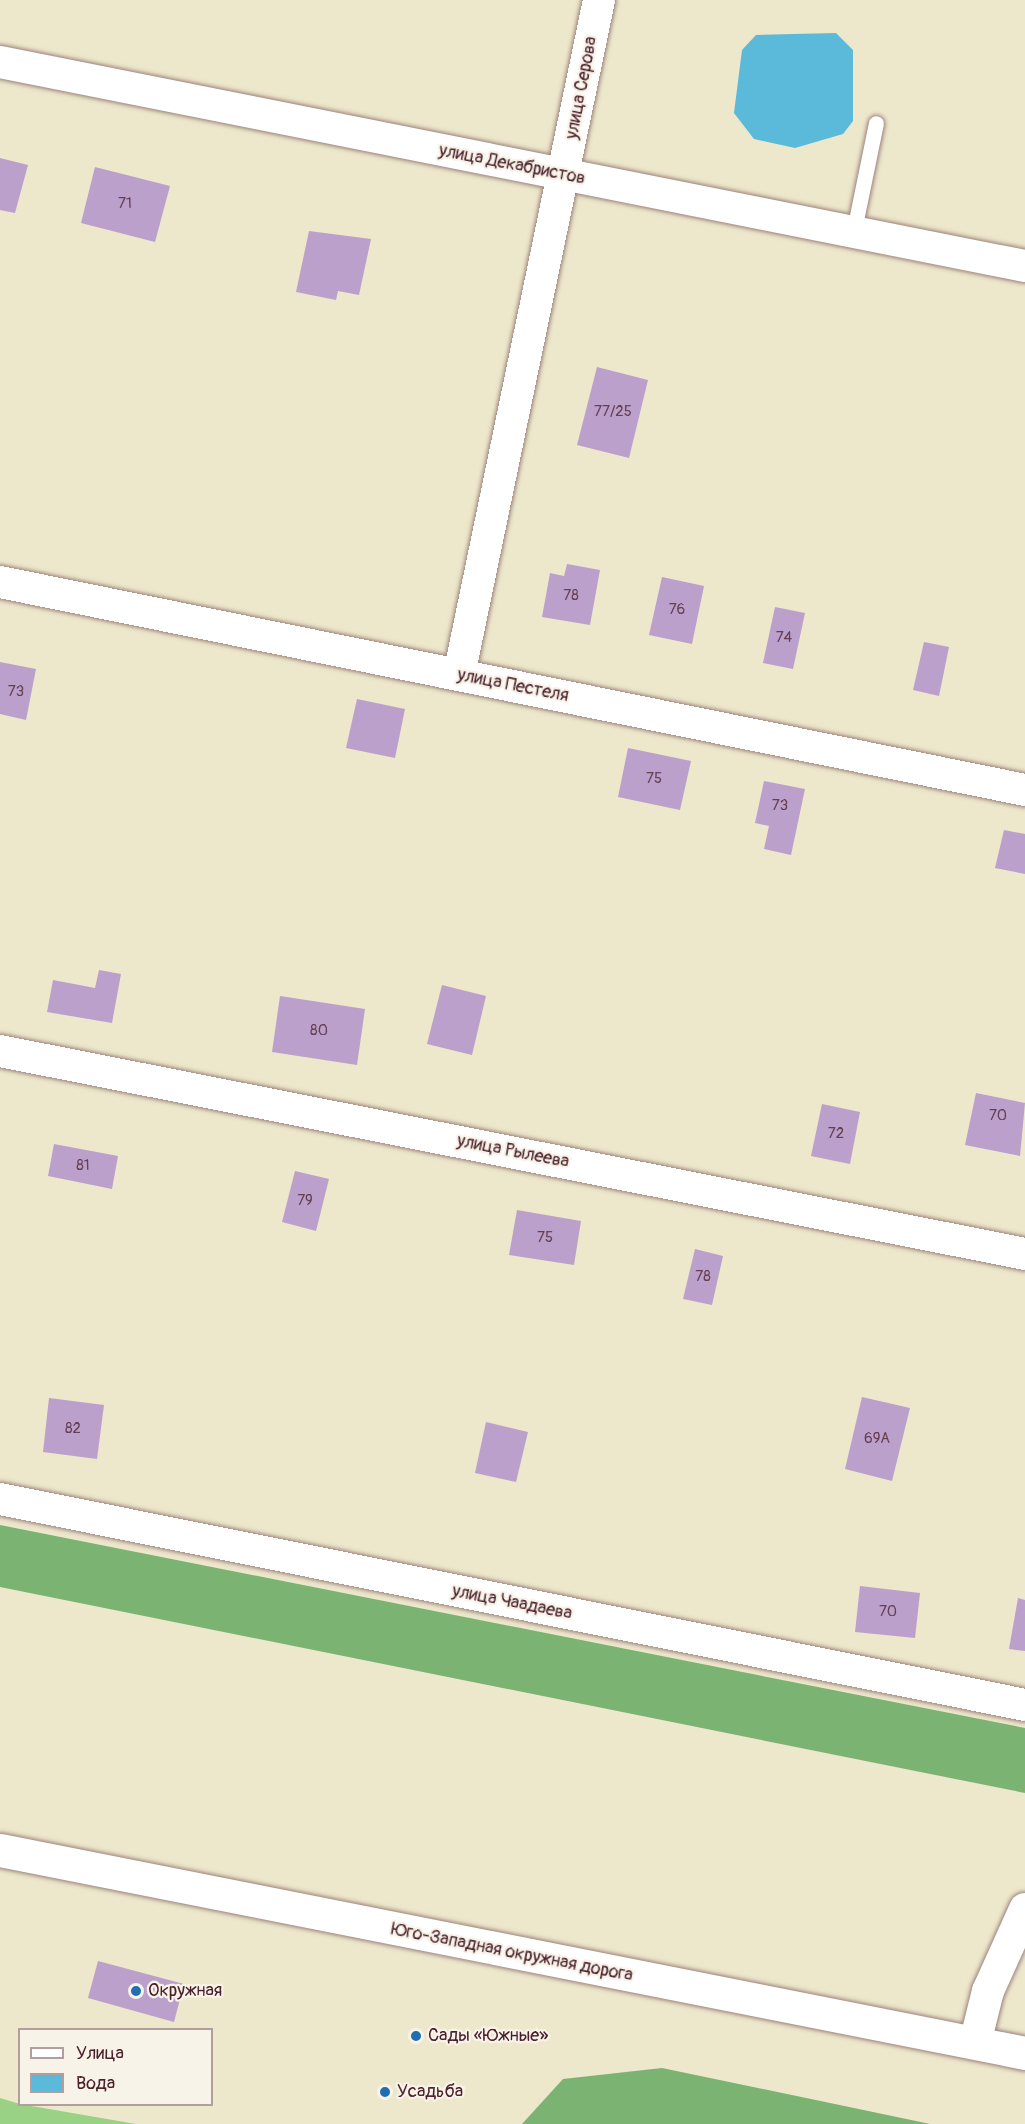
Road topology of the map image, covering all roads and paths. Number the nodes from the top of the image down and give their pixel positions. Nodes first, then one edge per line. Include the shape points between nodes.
1 (599, 0) edge
2 (0, 62) edge
3 (876, 123) dead end
4 (566, 176) junction
5 (854, 230) junction
6 (1025, 266) edge
7 (0, 582) edge
8 (459, 675) junction
9 (1025, 790) edge
10 (0, 1051) edge
11 (1025, 1254) edge
12 (0, 1499) edge
13 (1025, 1705) edge
14 (0, 1850) edge
15 (1025, 1909) edge
16 (975, 2043) junction
17 (1025, 2053) edge

1 - 4 street, улица Серова
2 - 4 street, улица Декабристов
3 - 5 lane
4 - 5 street, улица Декабристов
4 - 8 street, улица Серова
5 - 6 street, улица Декабристов
7 - 8 street, улица Пестеля
8 - 9 street, улица Пестеля
10 - 11 street, улица Рылеева
12 - 13 street, улица Чаадаева
14 - 16 highway, Юго-Западная окружная дорога
15 - 16 street via 988,1991
16 - 17 highway, Юго-Западная окружная дорога

